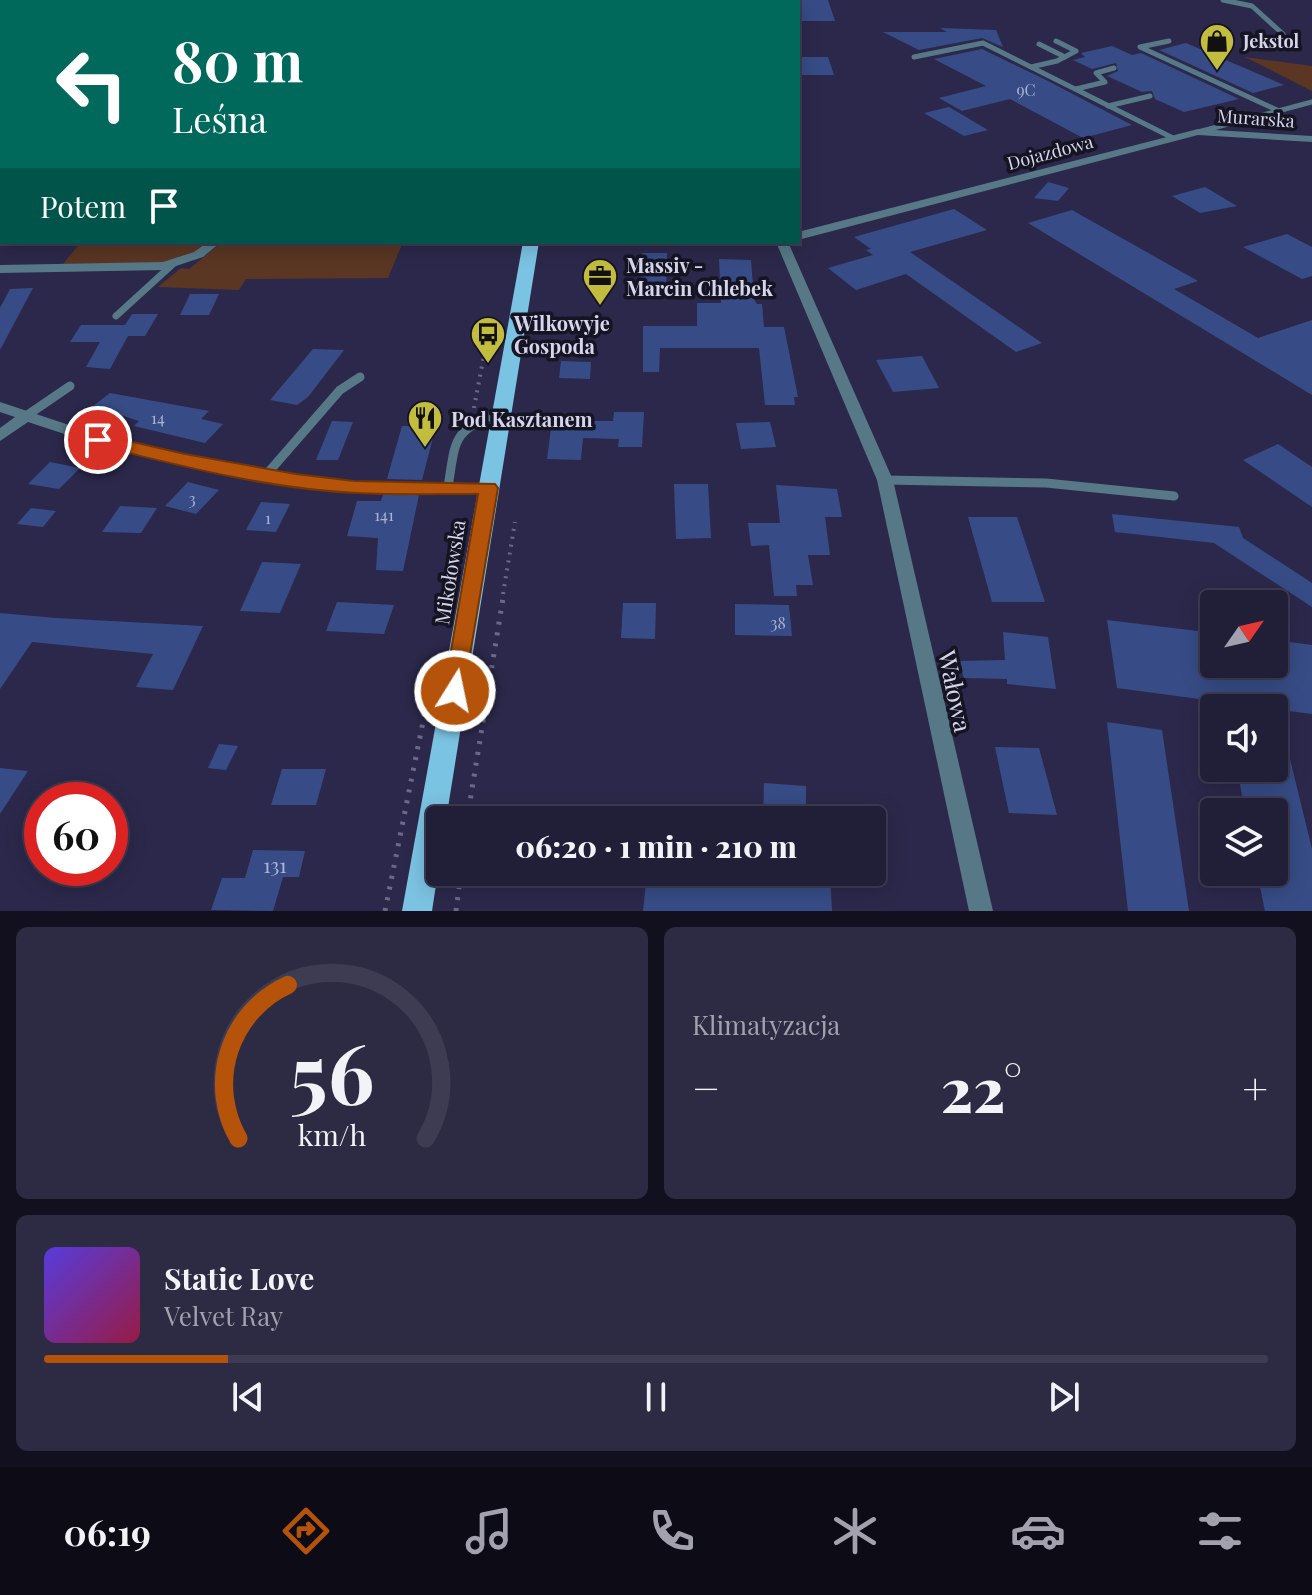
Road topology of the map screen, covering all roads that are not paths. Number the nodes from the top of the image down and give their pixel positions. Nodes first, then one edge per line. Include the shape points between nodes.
1 (1223, 0) edge
2 (1283, 34) dead end
3 (1056, 41) dead end
4 (1169, 41) dead end
5 (1039, 44) dead end
6 (914, 57) dead end
7 (1065, 57) junction
8 (1031, 67) junction
9 (1114, 68) dead end
10 (1076, 89) junction
11 (1150, 96) dead end
12 (1312, 102) edge
13 (1108, 106) junction
14 (1279, 111) junction
15 (1198, 132) junction
16 (1173, 138) junction
17 (1312, 139) edge
18 (800, 235) edge
19 (213, 244) edge
20 (531, 244) edge
21 (783, 244) edge
22 (173, 264) junction
23 (0, 269) edge
24 (116, 316) dead end
25 (360, 377) dead end
26 (70, 386) dead end
27 (0, 407) edge
28 (501, 411) junction
29 (26, 416) junction
30 (0, 436) edge
31 (266, 475) junction
32 (885, 480) junction
33 (448, 487) junction
34 (489, 488) junction
35 (1174, 496) dead end
36 (417, 911) edge
37 (981, 911) edge

1 - 2 lane via 1252,6
3 - 7 lane via 1076,51
4 - 14 lane via 1140,47
5 - 7 lane
6 - 8 lane via 983,43
7 - 8 lane
8 - 10 lane
9 - 10 lane via 1096,73 1105,82
10 - 13 lane
11 - 13 lane
12 - 14 lane, Dojazdowa
13 - 16 lane
14 - 15 lane, Dojazdowa
15 - 16 street, Dojazdowa
15 - 17 street, Murarska
16 - 18 street, Dojazdowa
19 - 22 street
20 - 28 main road, Mikołowska
21 - 32 street, Wałowa
22 - 23 street
22 - 24 lane
25 - 31 lane via 340,390
26 - 29 lane
27 - 29 street
28 - 33 lane via 463,427 456,438
28 - 34 main road, Mikołowska
29 - 30 street
29 - 31 street via 98,440
31 - 33 street via 354,487
32 - 35 lane via 1046,483
32 - 37 street, Wałowa
33 - 34 street
34 - 36 main road, Mikołowska

